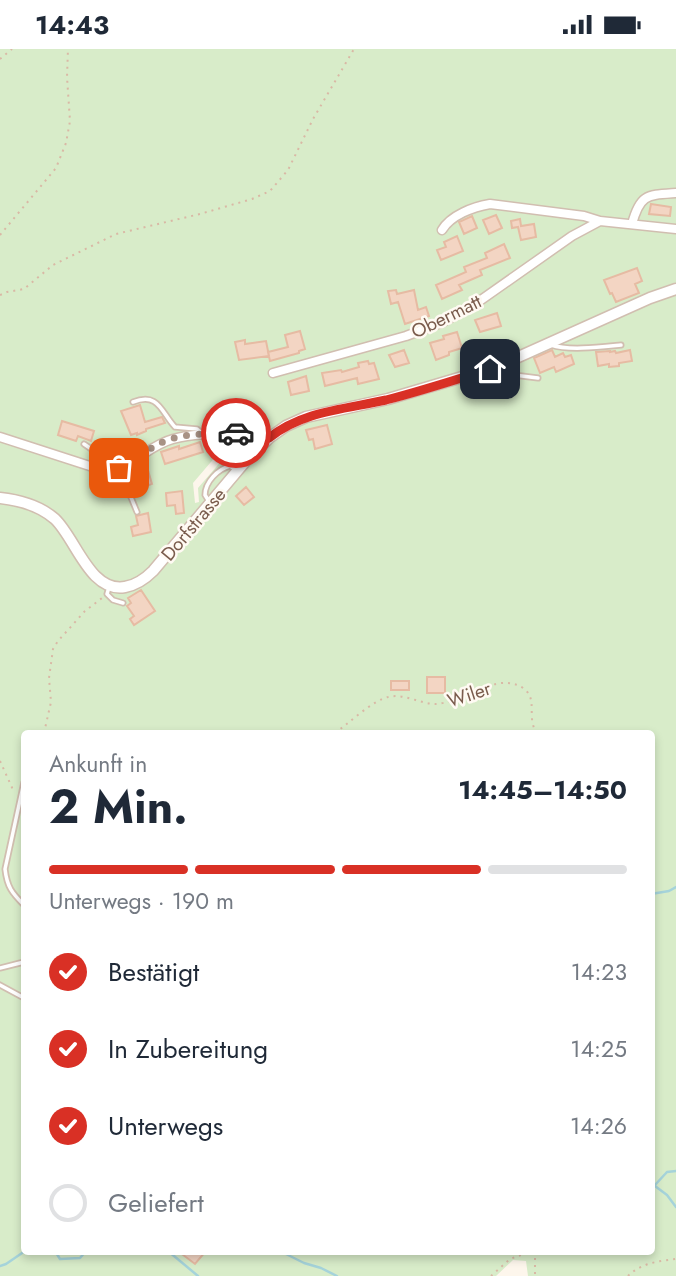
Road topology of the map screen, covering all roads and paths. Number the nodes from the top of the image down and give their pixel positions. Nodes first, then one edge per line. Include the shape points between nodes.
1 (12, 49) edge
2 (68, 49) edge
3 (354, 49) edge
4 (0, 59) edge
5 (676, 193) edge
6 (600, 221) junction
7 (632, 223) junction
8 (676, 229) edge
9 (442, 230) dead end
10 (0, 235) edge
11 (676, 289) edge
12 (0, 295) edge
13 (549, 344) junction
14 (621, 345) dead end
15 (496, 367) junction
16 (273, 373) dead end
17 (538, 378) dead end
18 (133, 402) dead end
19 (203, 434) junction
20 (0, 437) edge
21 (269, 438) junction
22 (84, 444) dead end
23 (119, 468) junction
24 (0, 498) edge
25 (137, 512) dead end
26 (108, 589) junction
27 (123, 603) dead end
28 (45, 730) edge
29 (339, 730) edge
30 (535, 730) edge
31 (0, 761) edge
32 (21, 796) edge
33 (20, 800) junction
34 (21, 902) edge
35 (21, 964) edge
36 (0, 968) edge
37 (0, 985) edge
38 (21, 996) edge
39 (522, 1255) edge
40 (534, 1255) edge
41 (676, 1259) edge
42 (492, 1276) edge
43 (535, 1276) edge
44 (628, 1276) edge

1 - 4 path
2 - 10 path via 70,121 66,143 56,168
3 - 12 path via 288,170 270,191 116,234 53,265 24,289
5 - 7 street via 642,200
6 - 7 street
6 - 9 street via 490,204 451,219
6 - 16 street, Obermatt via 443,322
7 - 8 street
11 - 13 street, Dorfstrasse
13 - 14 lane
13 - 15 street, Dorfstrasse
15 - 17 lane
15 - 21 street, Dorfstrasse via 306,417
18 - 19 lane via 152,400 175,427
19 - 21 street via 254,433
19 - 23 street via 166,441
20 - 23 street via 99,468
21 - 26 street, Dorfstrasse via 148,576 129,586
22 - 23 lane
23 - 25 lane
24 - 26 street via 49,514
26 - 27 lane via 113,600
26 - 28 path via 53,649
29 - 30 path, Wiler via 390,696 436,704 481,688 515,684 531,698
31 - 33 path
32 - 33 lane
33 - 34 lane via 5,869 12,893
35 - 36 lane
37 - 38 lane
39 - 42 path via 510,1259
40 - 43 path
41 - 44 path via 642,1266

